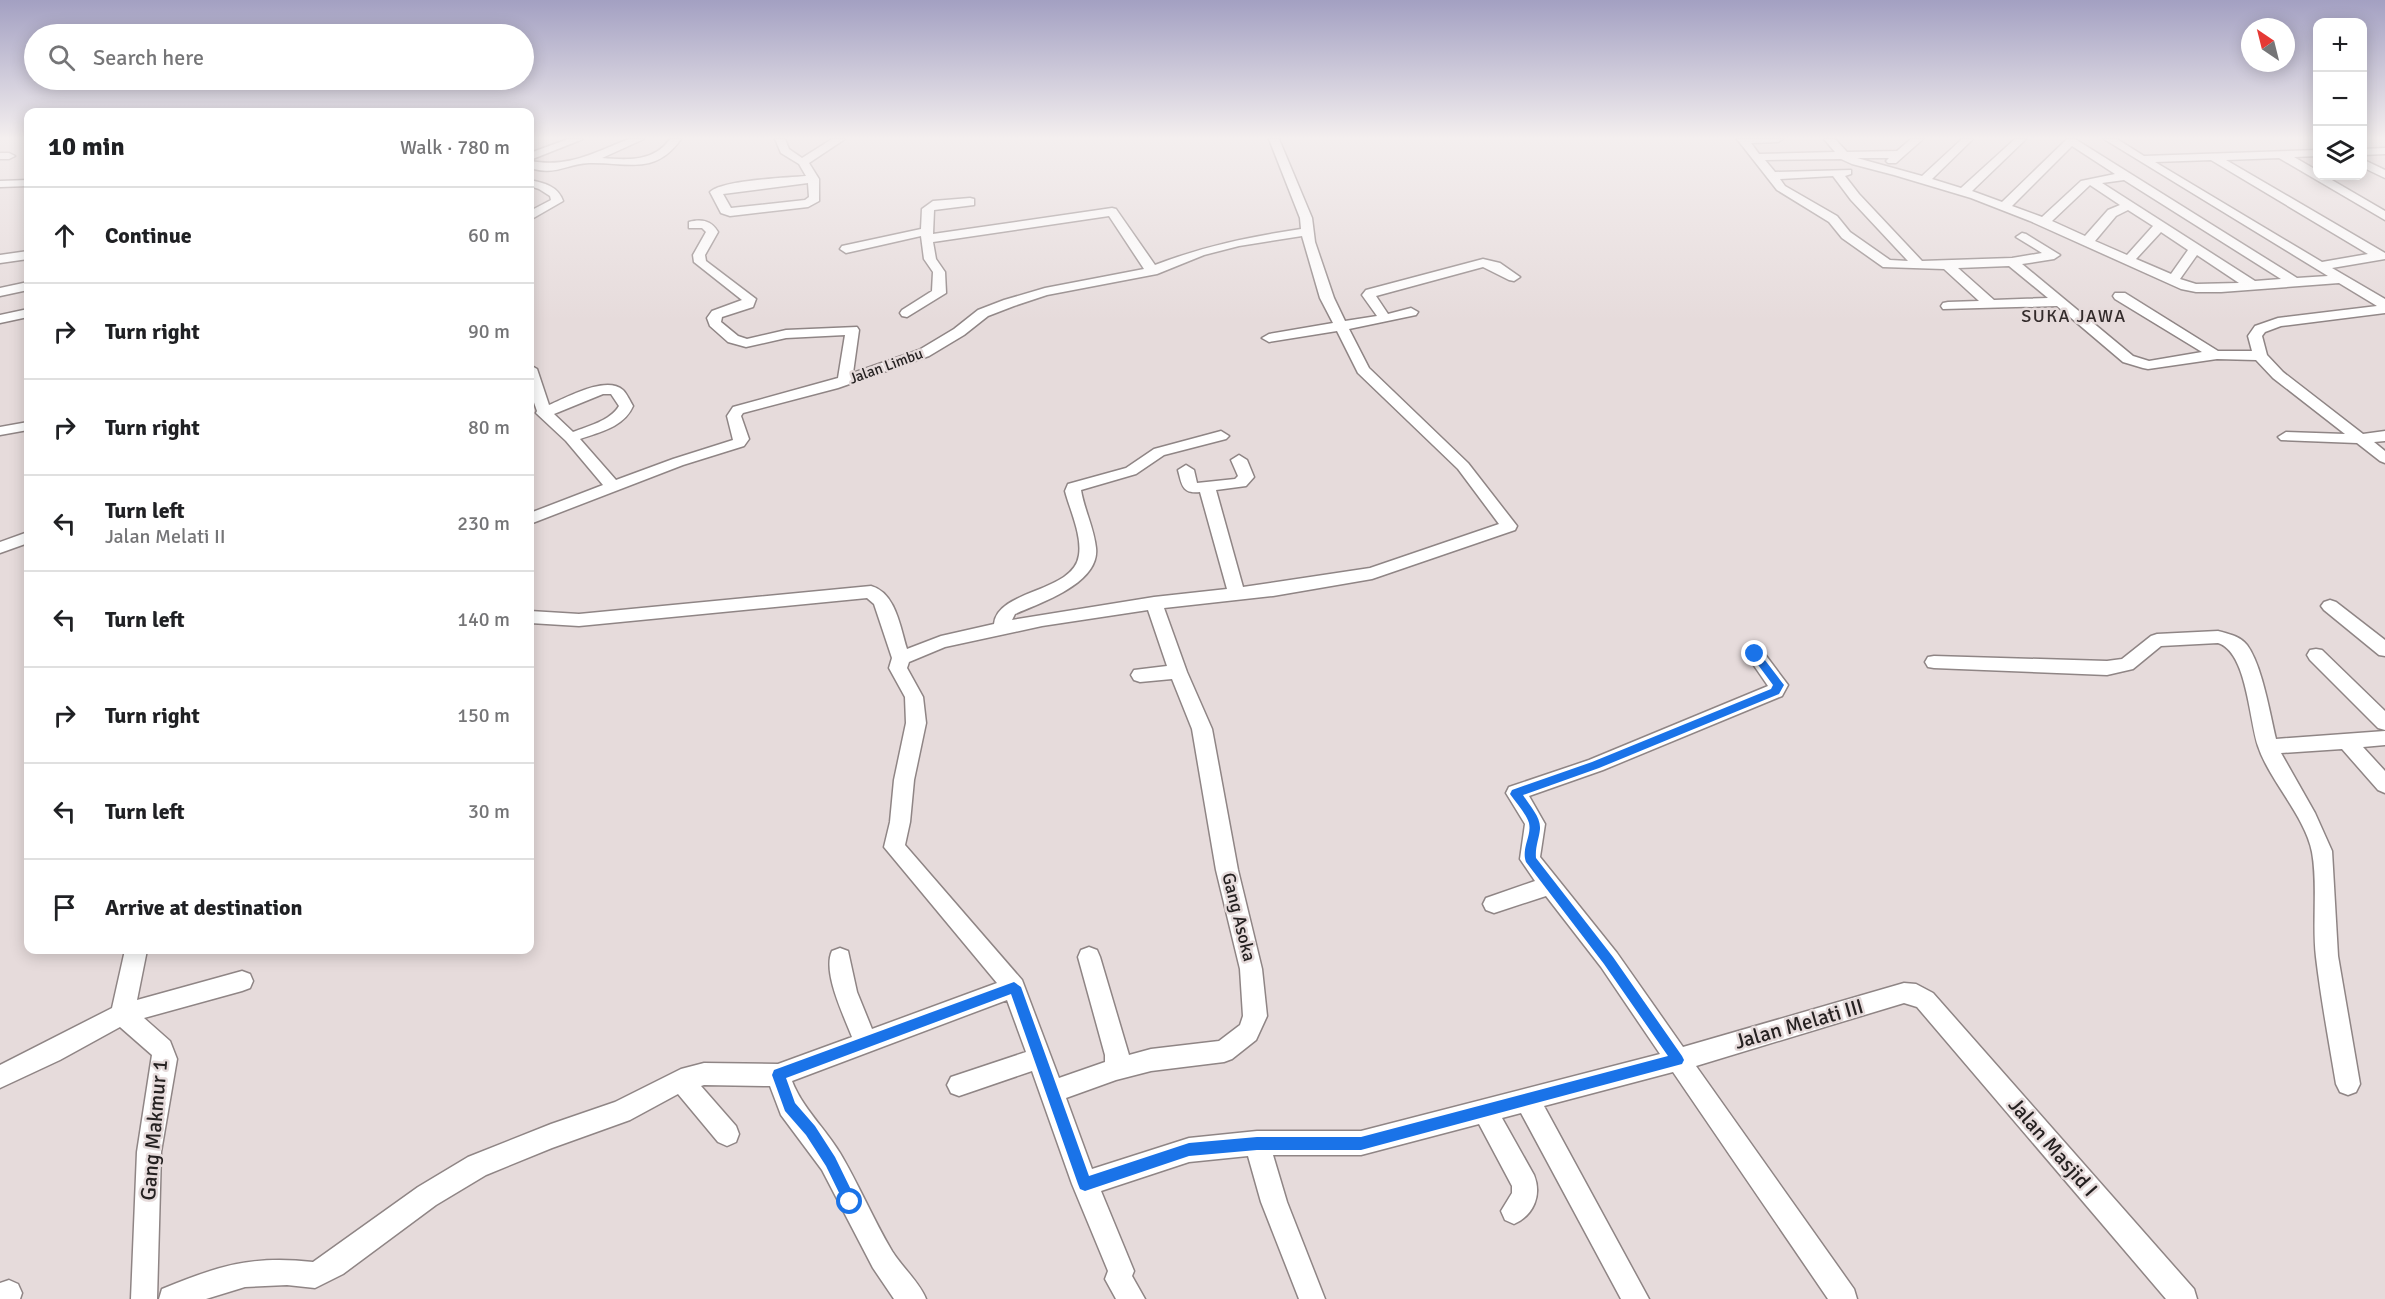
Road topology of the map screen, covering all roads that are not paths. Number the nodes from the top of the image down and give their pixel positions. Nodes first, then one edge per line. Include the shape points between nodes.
1 (557, 200) edge
2 (720, 200) edge
3 (813, 200) edge
4 (1299, 200) edge
5 (1800, 200) edge
6 (1858, 200) edge
7 (1984, 200) edge
8 (2011, 200) edge
9 (2068, 200) edge
10 (2120, 200) edge
11 (2164, 200) edge
12 (2209, 200) edge
13 (2287, 200) edge
14 (2357, 200) edge
15 (970, 202) dead end
16 (2129, 205) junction
17 (2004, 207) junction
18 (534, 214) edge
19 (2236, 216) junction
20 (2385, 216) edge
21 (2197, 220) junction
22 (2044, 222) junction
23 (693, 225) dead end
24 (2161, 226) junction
25 (1309, 231) junction
26 (928, 235) junction
27 (2022, 237) dead end
28 (2087, 242) junction
29 (1899, 243) junction
30 (1861, 247) junction
31 (2196, 248) junction
32 (846, 249) dead end
33 (24, 256) edge
34 (2382, 256) edge
35 (0, 259) edge
36 (2128, 261) junction
37 (2012, 262) junction
38 (1918, 264) junction
39 (1947, 265) junction
40 (2319, 266) junction
41 (1152, 271) junction
42 (1514, 277) dead end
43 (2338, 279) junction
44 (2173, 280) junction
45 (2296, 283) junction
46 (2253, 286) junction
47 (24, 287) edge
48 (0, 292) edge
49 (2120, 296) dead end
50 (2058, 302) junction
51 (1989, 303) junction
52 (1948, 306) dead end
53 (2385, 307) edge
54 (1411, 312) dead end
55 (907, 313) dead end
56 (24, 314) edge
57 (0, 319) edge
58 (1385, 319) junction
59 (1341, 325) junction
60 (1269, 338) dead end
61 (2214, 354) junction
62 (2260, 356) junction
63 (845, 380) junction
64 (534, 383) edge
65 (543, 413) junction
66 (24, 427) edge
67 (0, 431) edge
68 (1221, 436) dead end
69 (2385, 436) edge
70 (2286, 437) dead end
71 (571, 438) junction
72 (2359, 439) junction
73 (2385, 458) edge
74 (1239, 460) dead end
75 (1186, 470) dead end
76 (614, 488) junction
77 (1207, 488) junction
78 (534, 517) edge
79 (24, 539) edge
80 (0, 548) edge
81 (1237, 595) junction
82 (1154, 603) junction
83 (2330, 606) dead end
84 (534, 618) edge
85 (1002, 630) junction
86 (2385, 650) edge
87 (1755, 654) dead end
88 (2316, 655) dead end
89 (901, 658) junction
90 (1934, 662) dead end
91 (1178, 672) junction
92 (1140, 675) dead end
93 (2385, 723) edge
94 (2385, 738) edge
95 (2347, 741) junction
96 (2268, 747) junction
97 (2385, 785) edge
98 (1551, 885) junction
99 (1494, 904) dead end
100 (135, 954) edge
101 (1089, 957) dead end
102 (840, 958) dead end
103 (242, 981) dead end
104 (1014, 987) junction
105 (1921, 997) joint
106 (122, 1014) junction
107 (866, 1042) junction
108 (1039, 1058) junction
109 (1678, 1060) junction
110 (1116, 1069) junction
111 (778, 1075) junction
112 (0, 1077) edge
113 (681, 1080) junction
114 (2348, 1084) dead end
115 (959, 1085) dead end
116 (1051, 1092) junction
117 (1527, 1099) junction
118 (1485, 1111) junction
119 (727, 1134) dead end
120 (1257, 1143) junction
121 (1085, 1184) junction
122 (1514, 1211) dead end
123 (144, 1299) edge
124 (172, 1299) edge
125 (913, 1299) edge
126 (1132, 1299) edge
127 (1312, 1299) edge
128 (1636, 1299) edge
129 (1844, 1299) edge
130 (2184, 1299) edge

1 - 18 street
2 - 3 street via 730,212
4 - 25 street
5 - 30 street via 1833,219
6 - 29 street
7 - 17 street
8 - 17 street
9 - 22 street
10 - 16 street
11 - 21 street
12 - 19 street
13 - 34 street
14 - 20 street
15 - 26 street via 929,207
16 - 24 street
16 - 28 street via 2112,213
17 - 22 street
19 - 21 street
19 - 40 street
21 - 45 street
22 - 28 street
23 - 63 street via 709,226 712,232 699,255 700,262 749,299 748,304 717,314 715,323 733,339 746,343 786,334 850,329 853,332
24 - 31 street
24 - 36 street
25 - 41 street, Jalan Limbu via 1239,242
25 - 59 street via 1309,242 1328,298
26 - 32 street
26 - 41 street via 1112,212
26 - 55 street via 930,259 939,272 939,293
27 - 37 street via 2054,255
28 - 36 street
29 - 30 street
29 - 38 street
30 - 38 street via 1887,264
31 - 44 street
31 - 46 street
33 - 35 street
34 - 40 street
36 - 44 street
37 - 39 street
37 - 50 street
38 - 39 street
39 - 51 street
40 - 43 street
41 - 63 street, Jalan Limbu via 1009,303 983,313 924,353
42 - 58 street via 1483,263 1374,291 1369,295
43 - 45 street
43 - 53 street
44 - 46 street via 2196,288
45 - 46 street
47 - 48 street
49 - 61 street
50 - 51 street
50 - 61 street via 2137,364
51 - 52 street
53 - 62 street via 2266,325 2255,336
54 - 58 street
56 - 57 street
58 - 59 street
59 - 60 street
59 - 81 street via 1363,370 1463,466 1509,526 1372,573
61 - 62 street
62 - 72 street
63 - 76 street, Jalan Limbu via 738,411 735,416 739,443
64 - 65 street
65 - 71 street
65 - 71 street via 597,391 610,389 618,393 626,406 625,412
66 - 67 street
68 - 85 street via 1159,452 1131,471 1074,487 1089,553 1085,566 1073,579 1009,610 1003,617
69 - 72 street
70 - 72 street
71 - 76 street
72 - 73 street
74 - 77 street via 1246,479
75 - 77 street via 1190,487
76 - 78 street, Jalan Limbu
77 - 81 street
79 - 80 street
81 - 82 street
82 - 85 street
82 - 91 street, Gang Asoka
83 - 86 street
84 - 89 street via 579,620 871,592 882,601
85 - 89 street via 940,642
87 - 98 street via 1779,685 1775,692 1516,794 1534,820 1530,859
88 - 93 street
89 - 104 street via 898,668 914,697 916,723 894,847
90 - 96 street via 2107,668 2127,664 2157,640 2218,637 2240,649 2252,679
91 - 92 street
91 - 110 street, Gang Asoka via 1202,729 1227,870 1251,969 1255,1016 1248,1032 1224,1051 1151,1060
94 - 95 street
95 - 96 street
95 - 97 street
96 - 114 street via 2322,851 2327,956
98 - 99 street
98 - 109 street
100 - 106 street
101 - 110 street via 1117,1055
102 - 107 street via 846,992
103 - 106 street
104 - 107 street
104 - 108 street
105 - 109 street, Jalan Melati III via 1904,993
105 - 130 street, Jalan Masjid I
106 - 112 street
106 - 123 street, Gang Makmur 1 via 162,1049 165,1059 149,1152
107 - 111 street
108 - 115 street
108 - 116 street
109 - 117 street, Jalan Melati III
109 - 129 street
110 - 116 street, Gang Asoka
111 - 113 street via 704,1074
111 - 125 street via 790,1107 831,1161 882,1259
113 - 119 street
113 - 124 street via 621,1112 477,1166 427,1196 315,1275 245,1274
116 - 121 street
117 - 118 street, Jalan Melati III
117 - 128 street
118 - 120 street, Jalan Melati III via 1361,1143
118 - 122 street via 1525,1184 1525,1198
120 - 121 street, Jalan Melati III via 1189,1150
120 - 127 street via 1274,1202
121 - 126 street via 1121,1271 1118,1279

